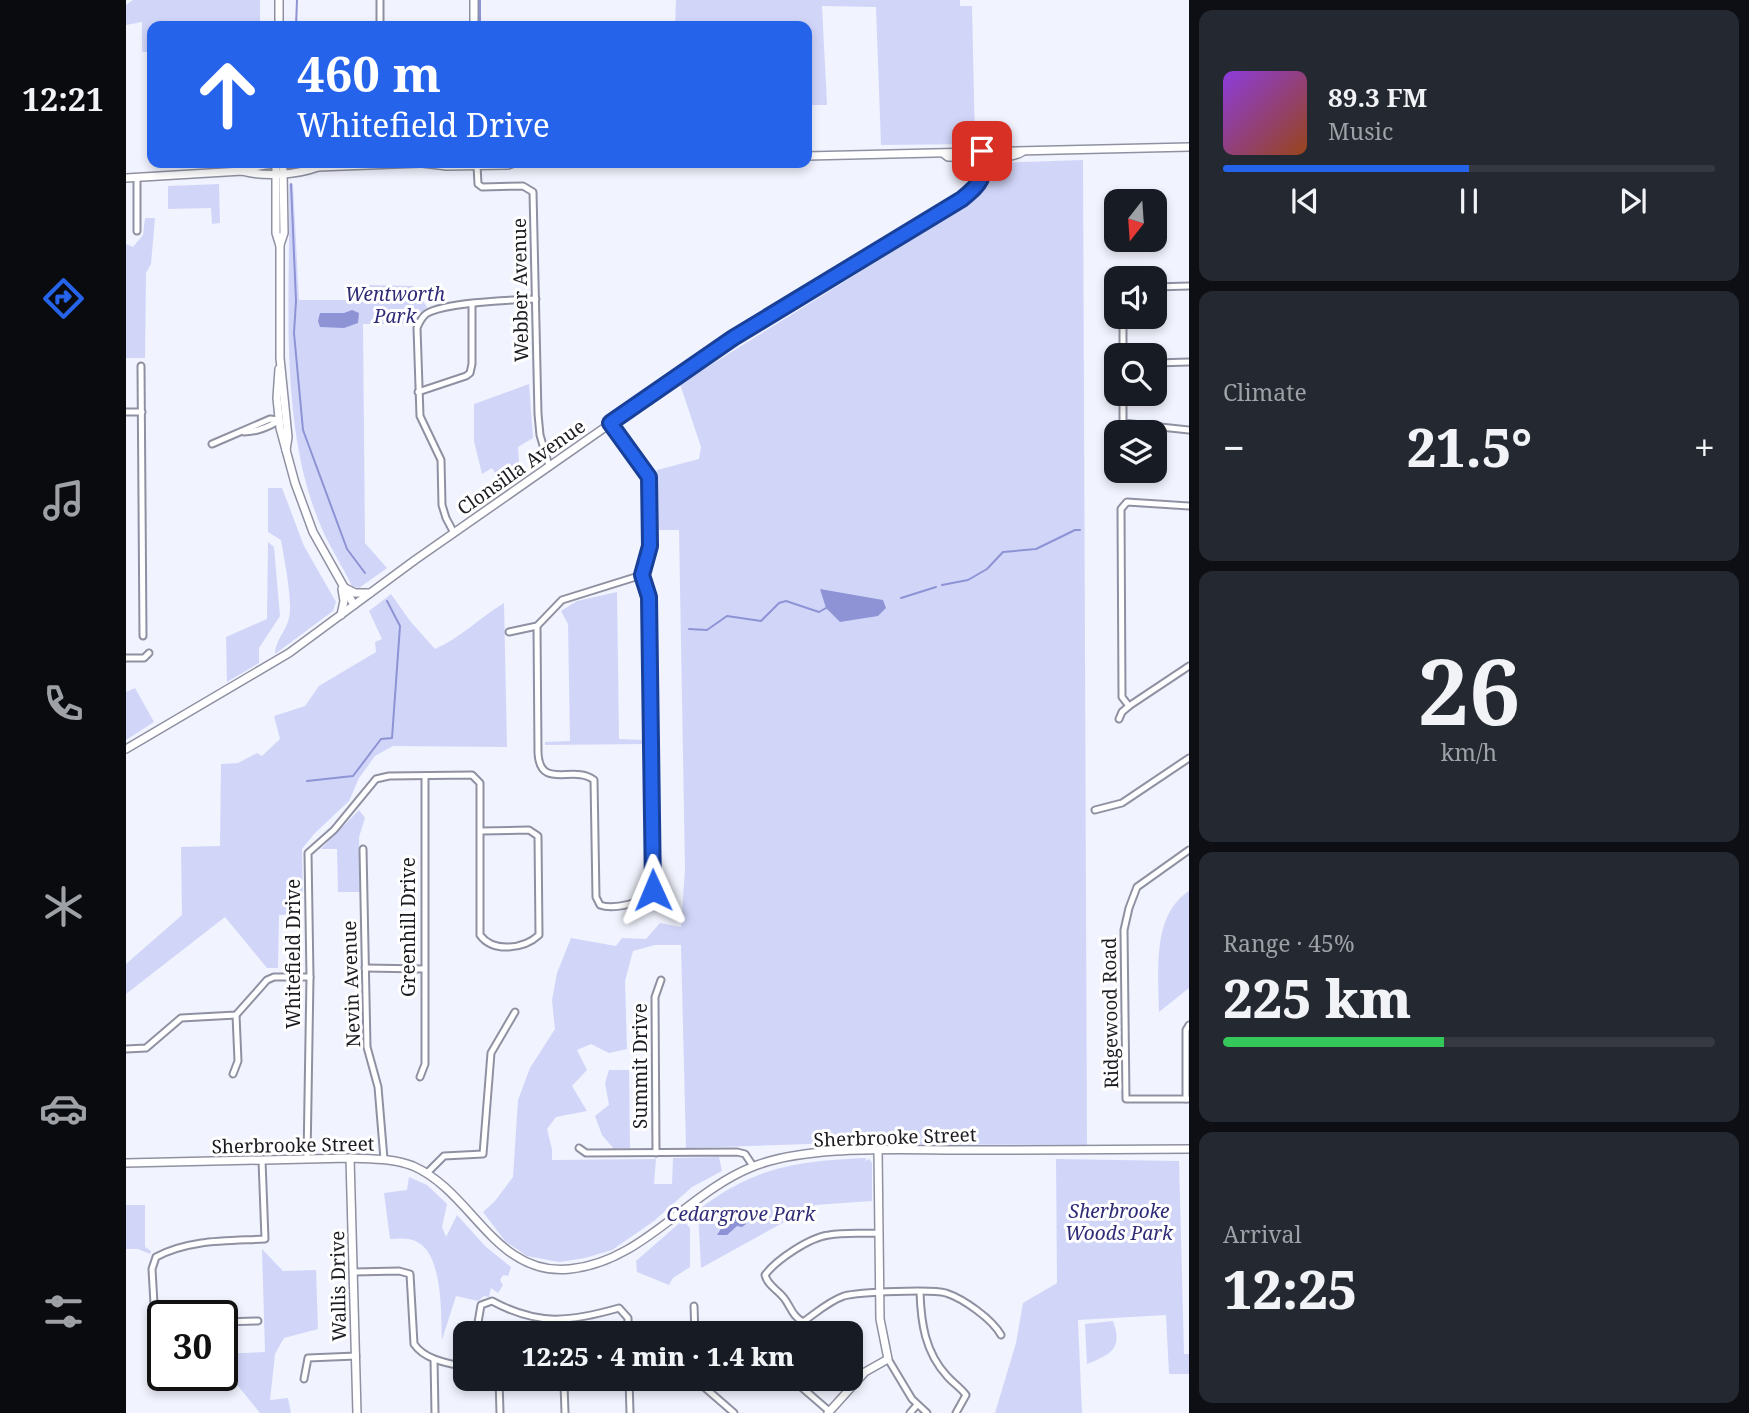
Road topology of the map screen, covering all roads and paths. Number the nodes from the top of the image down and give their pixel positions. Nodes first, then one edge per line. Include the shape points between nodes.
1 (279, 0) edge
2 (380, 0) edge
3 (474, 0) edge
4 (279, 21) edge
5 (380, 21) edge
6 (474, 21) edge
7 (1189, 147) edge
8 (982, 154) junction
9 (812, 156) edge
10 (250, 168) edge
11 (279, 168) edge
12 (477, 168) edge
13 (126, 178) edge
14 (137, 178) junction
15 (137, 231) dead end
16 (1189, 286) edge
17 (1167, 287) edge
18 (536, 299) junction
19 (472, 304) junction
20 (1189, 362) edge
21 (1167, 363) edge
22 (141, 366) dead end
23 (418, 393) junction
24 (1123, 406) edge
25 (126, 412) edge
26 (142, 412) junction
27 (282, 420) junction
28 (610, 423) junction
29 (1189, 430) edge
30 (212, 444) dead end
31 (549, 466) junction
32 (1189, 506) edge
33 (454, 533) junction
34 (642, 575) junction
35 (340, 582) junction
36 (371, 593) junction
37 (354, 605) junction
38 (341, 615) junction
39 (537, 625) junction
40 (509, 632) dead end
41 (143, 636) dead end
42 (149, 653) dead end
43 (126, 658) edge
44 (1189, 666) edge
45 (1129, 706) junction
46 (1119, 719) dead end
47 (126, 749) edge
48 (1189, 758) edge
49 (425, 776) junction
50 (1095, 810) dead end
51 (481, 831) junction
52 (363, 849) dead end
53 (1189, 850) edge
54 (365, 968) junction
55 (424, 969) junction
56 (310, 977) junction
57 (661, 980) dead end
58 (515, 1012) dead end
59 (236, 1015) junction
60 (1189, 1025) edge
61 (126, 1049) edge
62 (233, 1074) dead end
63 (421, 1077) dead end
64 (1187, 1099) edge
65 (579, 1148) dead end
66 (1189, 1149) edge
67 (878, 1150) junction
68 (656, 1153) junction
69 (350, 1158) junction
70 (307, 1159) junction
71 (384, 1159) junction
72 (262, 1160) junction
73 (126, 1164) edge
74 (753, 1166) junction
75 (427, 1173) junction
76 (878, 1233) junction
77 (354, 1272) junction
78 (879, 1292) junction
79 (920, 1292) junction
80 (154, 1300) edge
81 (694, 1306) dead end
82 (258, 1321) dead end
83 (478, 1321) edge
84 (628, 1321) edge
85 (695, 1321) edge
86 (238, 1322) edge
87 (1001, 1335) dead end
88 (356, 1356) junction
89 (434, 1359) junction
90 (888, 1359) junction
91 (453, 1364) edge
92 (304, 1379) dead end
93 (499, 1391) edge
94 (565, 1391) edge
95 (629, 1391) edge
96 (709, 1391) edge
97 (805, 1391) edge
98 (917, 1405) junction
99 (829, 1412) edge
100 (357, 1413) edge
101 (435, 1413) edge
102 (500, 1413) edge
103 (565, 1413) edge
104 (630, 1413) edge
105 (734, 1413) edge
106 (910, 1413) edge
107 (927, 1413) edge
108 (956, 1413) edge

1 - 4 main road
2 - 5 street
3 - 6 main road
7 - 8 main road
8 - 9 main road
8 - 28 main road, Clonsilla Avenue via 984,173 978,185 957,202 733,338
10 - 14 main road
11 - 27 main road via 284,233 280,246
12 - 18 street, Webber Avenue via 482,187 523,186 533,192
13 - 14 main road
14 - 15 street
16 - 17 street
18 - 19 street
18 - 31 street, Webber Avenue via 538,414
19 - 23 street via 470,373
19 - 23 street via 428,313 419,321
20 - 21 street
22 - 26 street
23 - 33 street via 420,416 441,460 442,505
24 - 29 street via 1123,423
25 - 26 street
26 - 41 street
27 - 30 street
27 - 35 main road via 306,516
28 - 31 main road, Clonsilla Avenue
28 - 34 street via 649,477 650,546
31 - 33 main road, Clonsilla Avenue
32 - 45 street via 1127,502 1121,509 1122,697
33 - 36 main road, Clonsilla Avenue
34 - 39 street via 562,600
34 - 39 street via 649,597 650,896 600,905 596,897 594,780 587,775 545,773 540,768
35 - 36 main road via 359,594
35 - 37 main road
35 - 38 main road
36 - 37 main road, Clonsilla Avenue
37 - 38 main road, Clonsilla Avenue
38 - 47 main road, Clonsilla Avenue via 261,671
39 - 40 street
42 - 43 street
44 - 45 street
45 - 46 street
48 - 50 street via 1122,803
49 - 51 street via 472,775 480,782
49 - 55 street, Greenhill Drive
49 - 56 street, Whitefield Drive via 376,779 334,830 308,853
51 - 51 street via 480,935 495,946 526,944 539,935 538,836 529,830
52 - 54 street, Nevin Avenue
53 - 64 street, Ridgewood Road via 1137,887 1124,930 1126,1099
54 - 55 street
54 - 71 street, Nevin Avenue via 367,1047 378,1087
55 - 63 street, Greenhill Drive via 425,1064
56 - 59 street via 267,980
56 - 70 street, Whitefield Drive
57 - 68 street, Summit Drive via 655,998
58 - 75 street via 491,1053 483,1154 444,1156
59 - 61 street via 181,1018 146,1048
59 - 62 street via 238,1061
60 - 64 street
65 - 68 street via 586,1153
66 - 67 main road, Sherbrooke Street
67 - 74 main road, Sherbrooke Street via 813,1154
67 - 76 main road
68 - 74 street via 737,1152 745,1154
69 - 70 main road, Sherbrooke Street
69 - 71 main road, Sherbrooke Street
69 - 77 main road, Wallis Drive
70 - 72 main road, Sherbrooke Street
71 - 75 main road, Sherbrooke Street
72 - 73 main road, Sherbrooke Street
72 - 80 street via 265,1239 205,1242 156,1257
74 - 75 main road, Sherbrooke Street via 696,1198 624,1252 570,1269 544,1269 519,1260 450,1189
76 - 78 main road
76 - 78 street via 827,1235 810,1241 771,1266 765,1275 794,1317 803,1322 832,1301
77 - 88 main road, Wallis Drive
77 - 89 street via 399,1270 410,1274 414,1343
78 - 79 street
78 - 90 main road
79 - 87 street via 948,1294 994,1322
79 - 108 street via 928,1347 966,1395
81 - 85 street
82 - 86 street
83 - 84 street via 481,1305 492,1301 545,1320 619,1308
88 - 92 street via 308,1358
88 - 100 main road, Wallis Drive
89 - 91 street
89 - 101 street
90 - 98 street
90 - 99 main road via 864,1372
93 - 102 street
94 - 103 street
95 - 104 street
96 - 105 street
97 - 99 street
98 - 106 street
98 - 107 street

